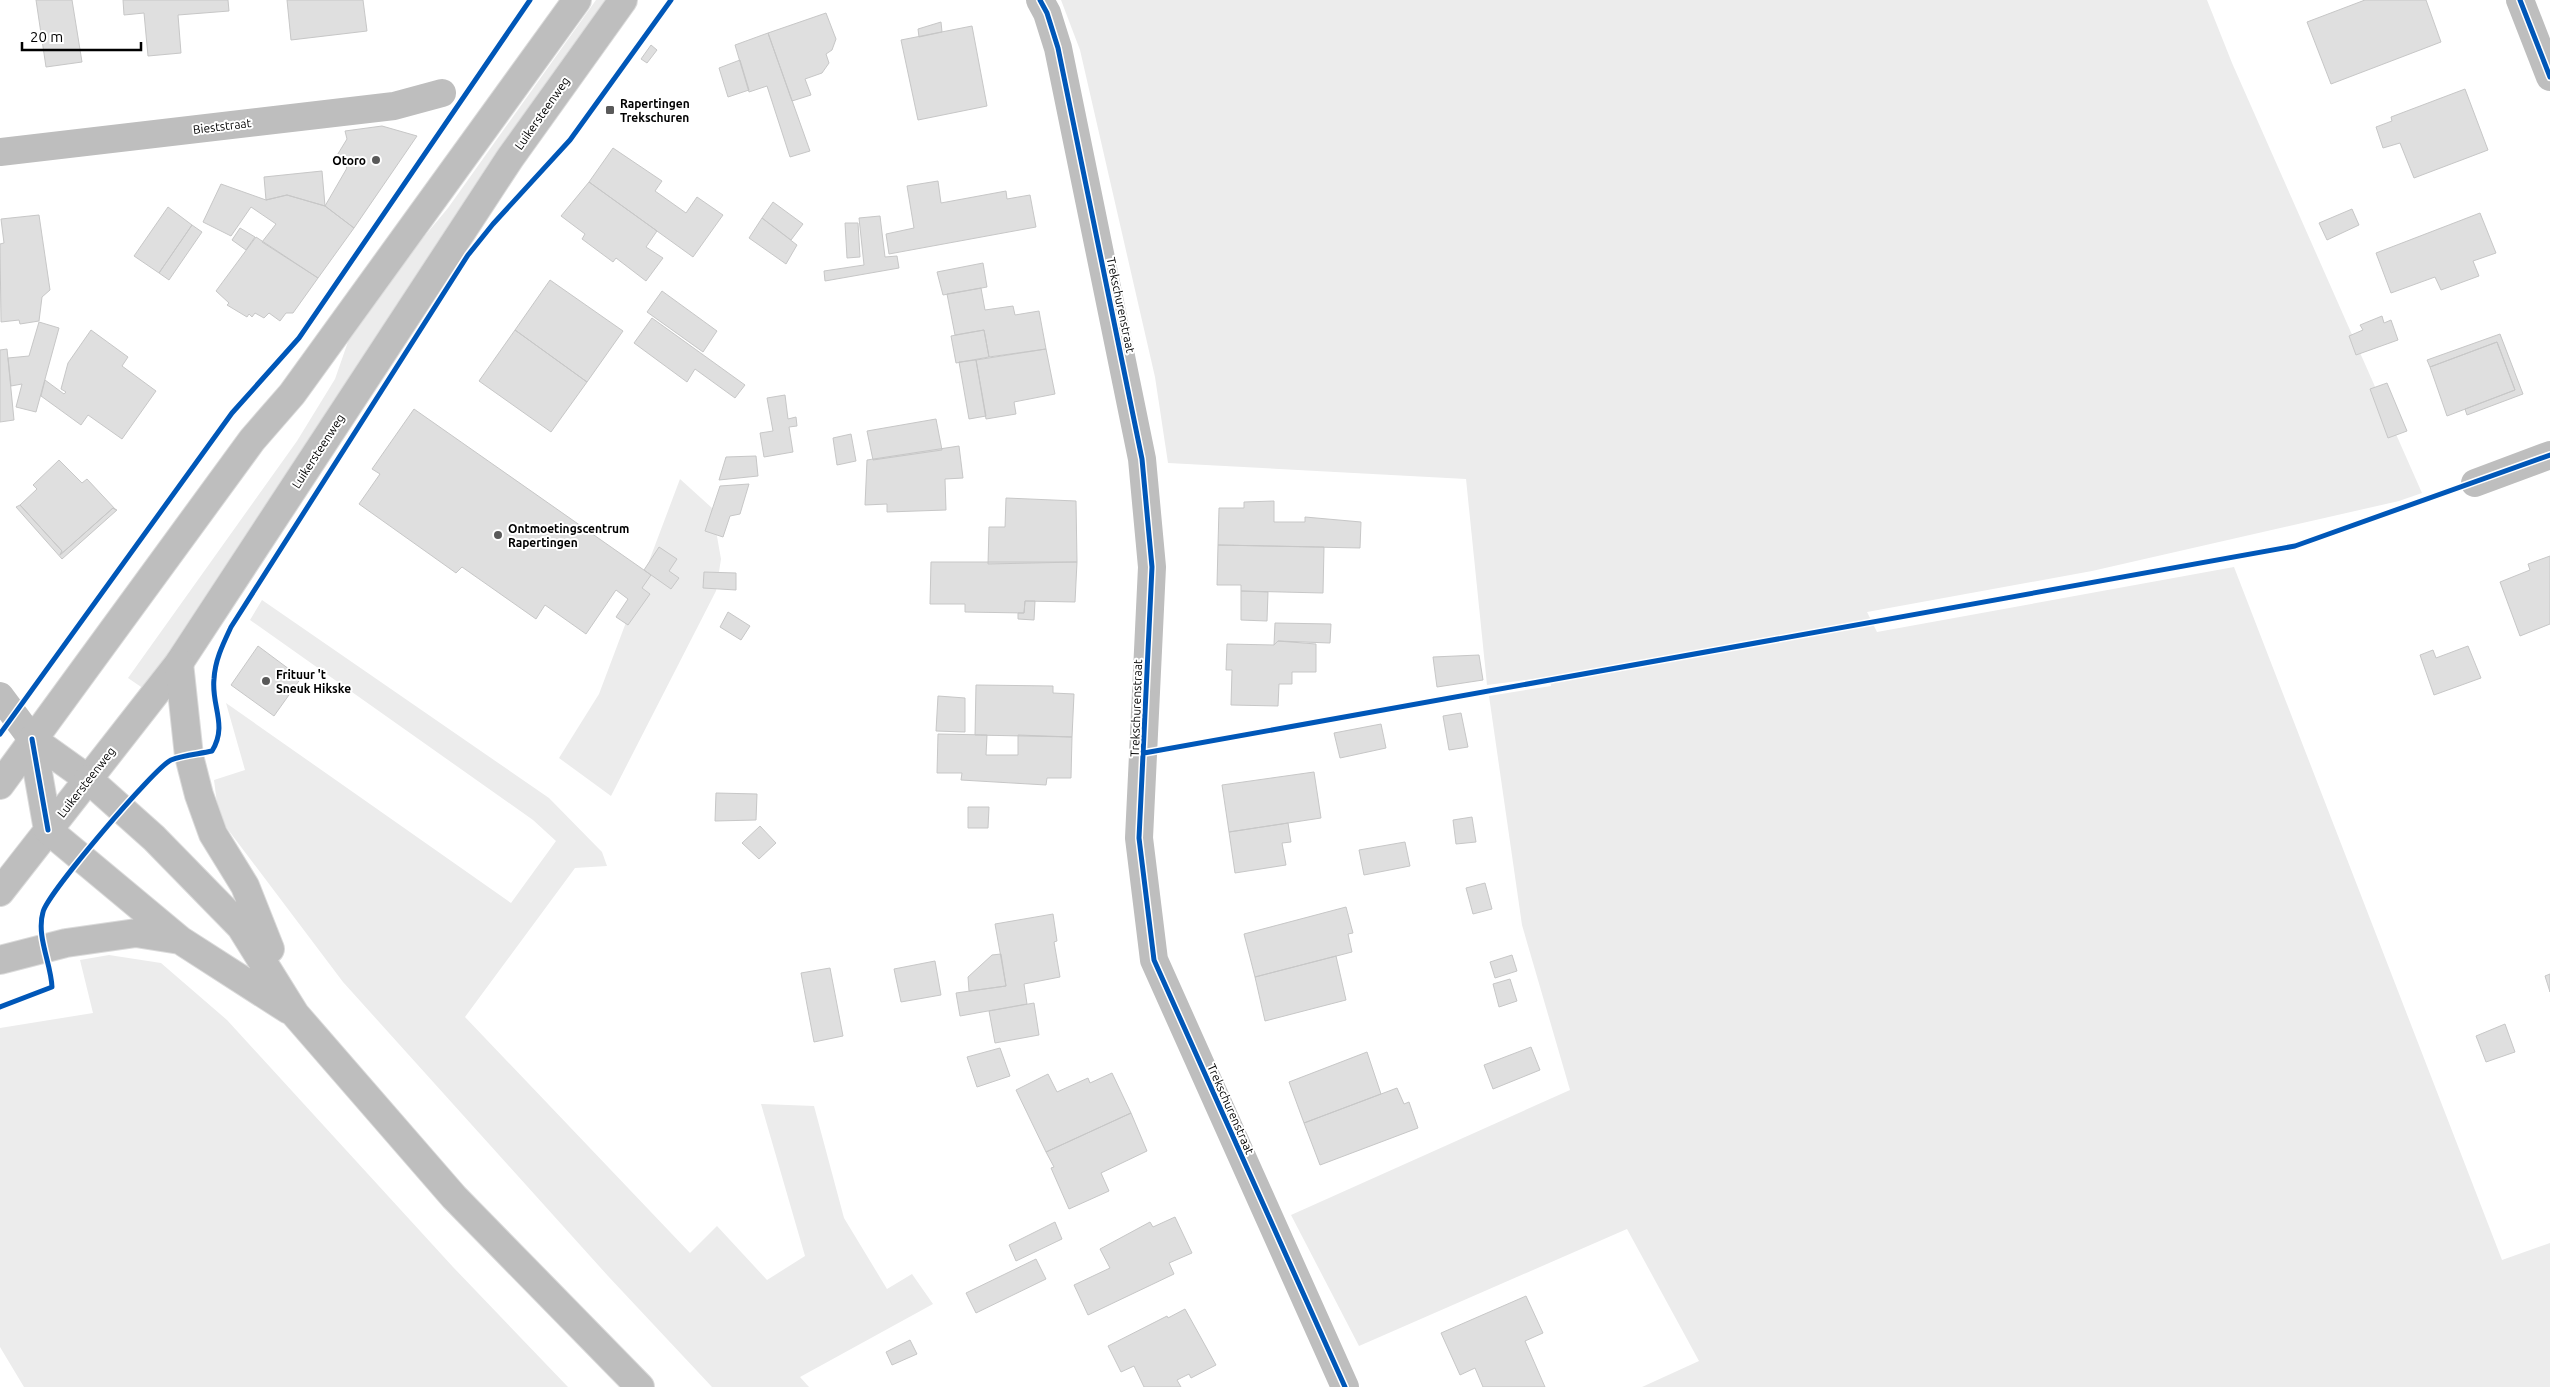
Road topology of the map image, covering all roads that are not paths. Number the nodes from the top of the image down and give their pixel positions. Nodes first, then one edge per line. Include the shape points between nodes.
1 (578, 0) edge
2 (623, 0) edge
3 (1040, 0) edge
4 (2520, 0) edge
5 (2550, 77) edge
6 (442, 93) dead end
7 (0, 152) edge
8 (2550, 455) edge
9 (2475, 483) dead end
10 (179, 662) junction
11 (0, 696) edge
12 (32, 739) junction
13 (88, 779) junction
14 (0, 785) edge
15 (48, 830) junction
16 (0, 892) edge
17 (180, 940) junction
18 (0, 960) edge
19 (295, 1014) junction
20 (640, 1387) edge
21 (1345, 1387) edge

1 - 12 main road via 292,394 252,440
2 - 10 main road, Luikersteenweg via 510,158
3 - 21 main road, Trekschurenstraat via 1058,48 1142,460 1152,567 1139,838 1154,960
4 - 5 main road
6 - 7 main road, Bieststraat via 394,106
8 - 9 main road
10 - 13 main road, Luikersteenweg
10 - 19 main road via 189,756 199,795 213,834 245,886
11 - 12 main road
12 - 13 main road
12 - 14 main road
12 - 15 main road
13 - 15 main road, Luikersteenweg
13 - 19 main road via 154,838 241,927
15 - 16 main road, Luikersteenweg
15 - 17 main road
17 - 18 main road via 136,933 66,943
17 - 19 main road
19 - 20 main road via 454,1197

